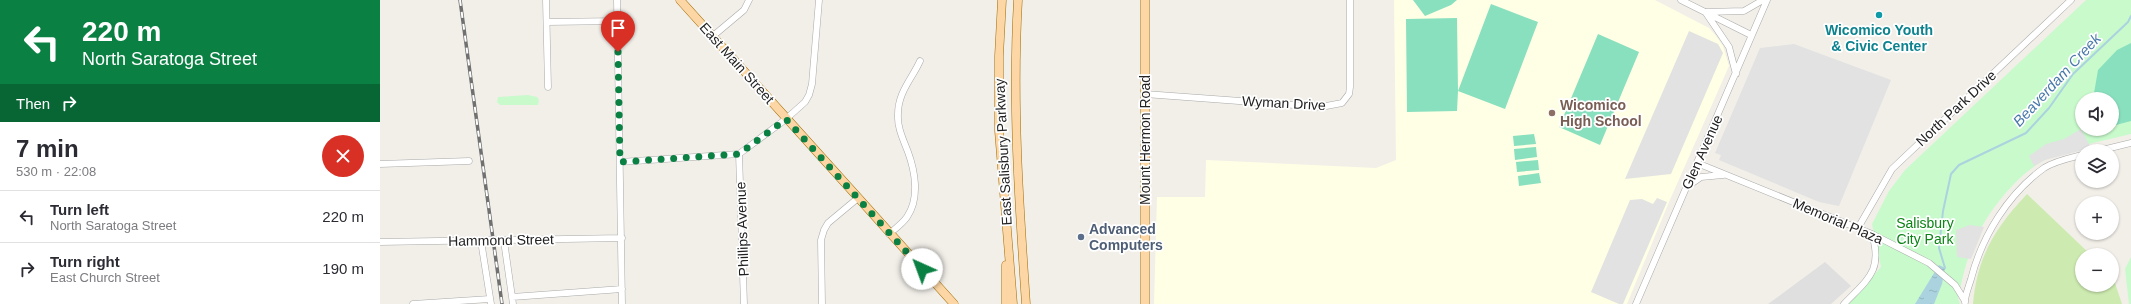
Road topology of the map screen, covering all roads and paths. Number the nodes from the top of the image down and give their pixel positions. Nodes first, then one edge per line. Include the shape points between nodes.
1 (546, 0) edge
2 (617, 0) edge
3 (680, 0) edge
4 (749, 0) edge
5 (819, 0) edge
6 (1002, 0) edge
7 (1018, 0) edge
8 (1145, 0) edge
9 (1350, 0) edge
10 (1681, 0) edge
11 (1763, 0) edge
12 (1767, 0) edge
13 (2071, 0) edge
14 (1705, 12) junction
15 (618, 21) junction
16 (547, 22) junction
17 (1751, 35) junction
18 (713, 36) junction
19 (920, 61) dead end
20 (1736, 74) junction
21 (548, 87) dead end
22 (1145, 94) junction
23 (786, 119) junction
24 (2131, 143) edge
25 (2119, 146) edge
26 (739, 154) junction
27 (2075, 157) edge
28 (469, 161) dead end
29 (620, 162) junction
30 (1697, 163) junction
31 (380, 164) edge
32 (1726, 175) junction
33 (1685, 189) junction
34 (858, 198) junction
35 (1858, 228) junction
36 (890, 234) junction
37 (1872, 234) junction
38 (622, 238) junction
39 (481, 241) junction
40 (504, 241) junction
41 (380, 242) edge
42 (1008, 242) junction
43 (622, 289) junction
44 (490, 301) edge
45 (512, 301) edge
46 (1965, 303) edge
47 (413, 304) edge
48 (622, 304) edge
49 (744, 304) edge
50 (822, 304) edge
51 (954, 304) edge
52 (1006, 304) edge
53 (1013, 304) edge
54 (1026, 304) edge
55 (1145, 304) edge
56 (1636, 304) edge
57 (1844, 304) edge

1 - 16 street
2 - 15 street
3 - 18 main road, East Main Street
4 - 18 street via 744,10
5 - 23 street via 809,95
6 - 42 main road, East Salisbury Parkway via 999,131
7 - 54 main road, East Salisbury Parkway via 1015,119
8 - 22 main road, Mount Hermon Road
9 - 22 street, Wyman Drive via 1350,87 1349,94 1342,103 1321,107
10 - 14 street
11 - 14 street via 1744,11
12 - 17 street, Glen Avenue
13 - 35 street, North Park Drive via 1892,168
14 - 17 street
14 - 20 street via 1729,48
15 - 16 street
15 - 29 street
16 - 21 street
17 - 20 street, Glen Avenue
18 - 23 main road, East Main Street
19 - 36 street via 901,93 898,113 898,125 913,169 912,204 907,217
20 - 30 street, Glen Avenue
22 - 55 main road, Mount Hermon Road
23 - 26 street
23 - 34 main road, East Main Street
24 - 25 street
26 - 29 street
26 - 49 street, Phillips Avenue
27 - 46 street via 2044,168 2007,206 1981,247
28 - 31 street
29 - 38 street
30 - 32 street, Memorial Plaza
30 - 33 street, Glen Avenue
32 - 33 street via 1701,177
32 - 35 street, Memorial Plaza
33 - 56 street, Glen Avenue
34 - 36 main road, East Main Street
34 - 50 street via 824,230 821,240
35 - 37 street, Memorial Plaza
36 - 51 main road, East Main Street
37 - 46 street, Memorial Plaza via 1937,269 1955,285
37 - 57 street via 1877,252 1876,267
38 - 40 street, Hammond Street
38 - 43 street
39 - 40 street, Hammond Street
39 - 41 street, Hammond Street
39 - 44 street
40 - 45 street
42 - 52 main road
42 - 53 main road, East Salisbury Parkway
43 - 45 street
43 - 48 street
44 - 47 street

